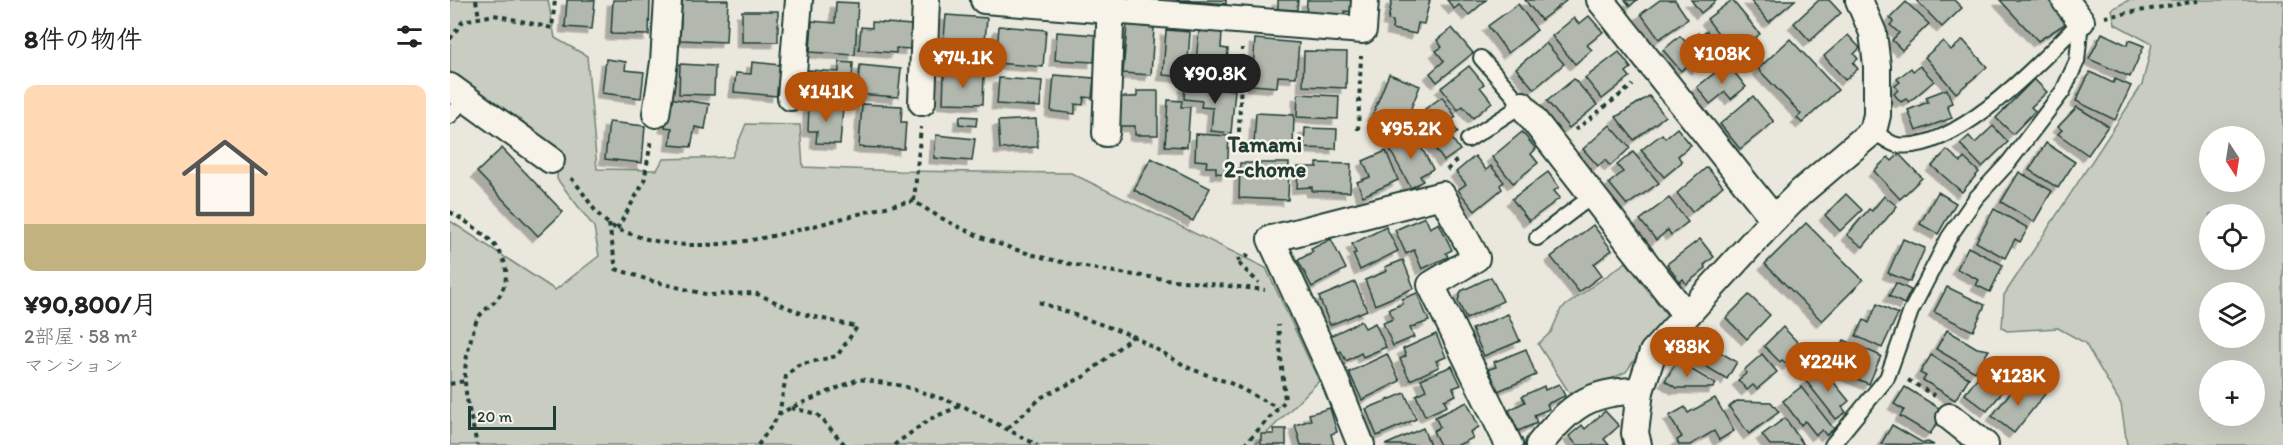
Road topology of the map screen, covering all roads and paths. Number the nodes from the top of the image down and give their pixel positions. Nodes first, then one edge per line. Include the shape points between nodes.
1 (476, 0) edge
2 (555, 0) edge
3 (668, 0) edge
4 (799, 0) edge
5 (926, 0) edge
6 (984, 0) edge
7 (1365, 0) edge
8 (1600, 0) edge
9 (1859, 0) edge
10 (2065, 0) edge
11 (2202, 0) edge
12 (1111, 5) edge
13 (1241, 13) edge
14 (479, 17) junction
15 (2081, 21) junction
16 (450, 39) edge
17 (1362, 55) dead end
18 (1481, 58) dead end
19 (1655, 68) junction
20 (791, 97) dead end
21 (455, 101) edge
22 (922, 102) joint
23 (1522, 105) junction
24 (656, 114) joint
25 (1358, 130) dead end
26 (1873, 131) junction
27 (1239, 132) dead end
28 (1106, 133) dead end
29 (1468, 140) joint
30 (1554, 146) junction
31 (550, 160) joint
32 (1442, 195) junction
33 (1592, 196) junction
34 (914, 201) junction
35 (450, 212) edge
36 (1774, 219) junction
37 (609, 224) junction
38 (617, 229) junction
39 (1537, 238) dead end
40 (1236, 261) dead end
41 (1267, 290) junction
42 (1270, 301) dead end
43 (1039, 302) dead end
44 (1686, 315) junction
45 (1276, 321) dead end
46 (1133, 336) junction
47 (465, 381) junction
48 (450, 384) edge
49 (1640, 391) junction
50 (961, 405) junction
51 (790, 408) junction
52 (1278, 408) junction
53 (779, 415) junction
54 (1950, 417) dead end
55 (1008, 428) junction
56 (1978, 443) edge
57 (477, 445) edge
58 (758, 445) edge
59 (845, 445) edge
60 (894, 445) edge
61 (1037, 445) edge
62 (1244, 445) edge
63 (1361, 445) edge
64 (1509, 445) edge
65 (1539, 445) edge
66 (1638, 445) edge
67 (1832, 445) edge

1 - 14 path
2 - 14 path via 552,28 494,15
3 - 24 street
4 - 20 street
5 - 22 street
6 - 12 street
7 - 13 street via 1363,30
8 - 19 street
9 - 26 street via 1873,33 1877,66 1877,115
10 - 15 street
11 - 15 path
12 - 13 street
12 - 28 street
13 - 27 path
14 - 16 path via 463,21
15 - 26 lane via 2013,87 1958,130 1923,143 1896,145
15 - 67 lane via 2077,61 2063,91 1949,237 1911,311 1887,378
17 - 25 path
18 - 23 lane
19 - 30 path
19 - 36 street
21 - 31 street
22 - 34 path
23 - 29 lane
23 - 30 street
24 - 38 path via 644,182
26 - 36 street
29 - 32 path via 1468,150 1448,169
30 - 33 street
31 - 37 path via 574,180 591,207
32 - 63 street via 1271,238
32 - 64 street via 1476,258 1431,285
33 - 39 lane
33 - 44 street
34 - 38 path via 750,241 698,245 652,242
34 - 41 path via 933,214 990,239 1063,263 1096,271
35 - 47 path via 477,228 503,253 507,279 499,297 477,319
36 - 44 street
37 - 38 path
37 - 53 path via 616,269 709,295 755,293 803,314 857,327 837,356 798,365 786,375
40 - 41 path
41 - 42 path
43 - 46 path
44 - 49 street via 1653,352
45 - 52 path via 1286,401
46 - 52 path via 1191,369 1230,383
46 - 55 path via 1085,376 1042,397
47 - 48 path
47 - 57 path
49 - 65 street via 1614,390 1584,402 1562,416
49 - 66 street via 1635,433
50 - 51 path via 903,386 859,379
50 - 55 path
50 - 60 path via 930,419
51 - 53 path
51 - 59 path via 817,414
52 - 62 path
53 - 58 path
54 - 56 street
55 - 61 path

